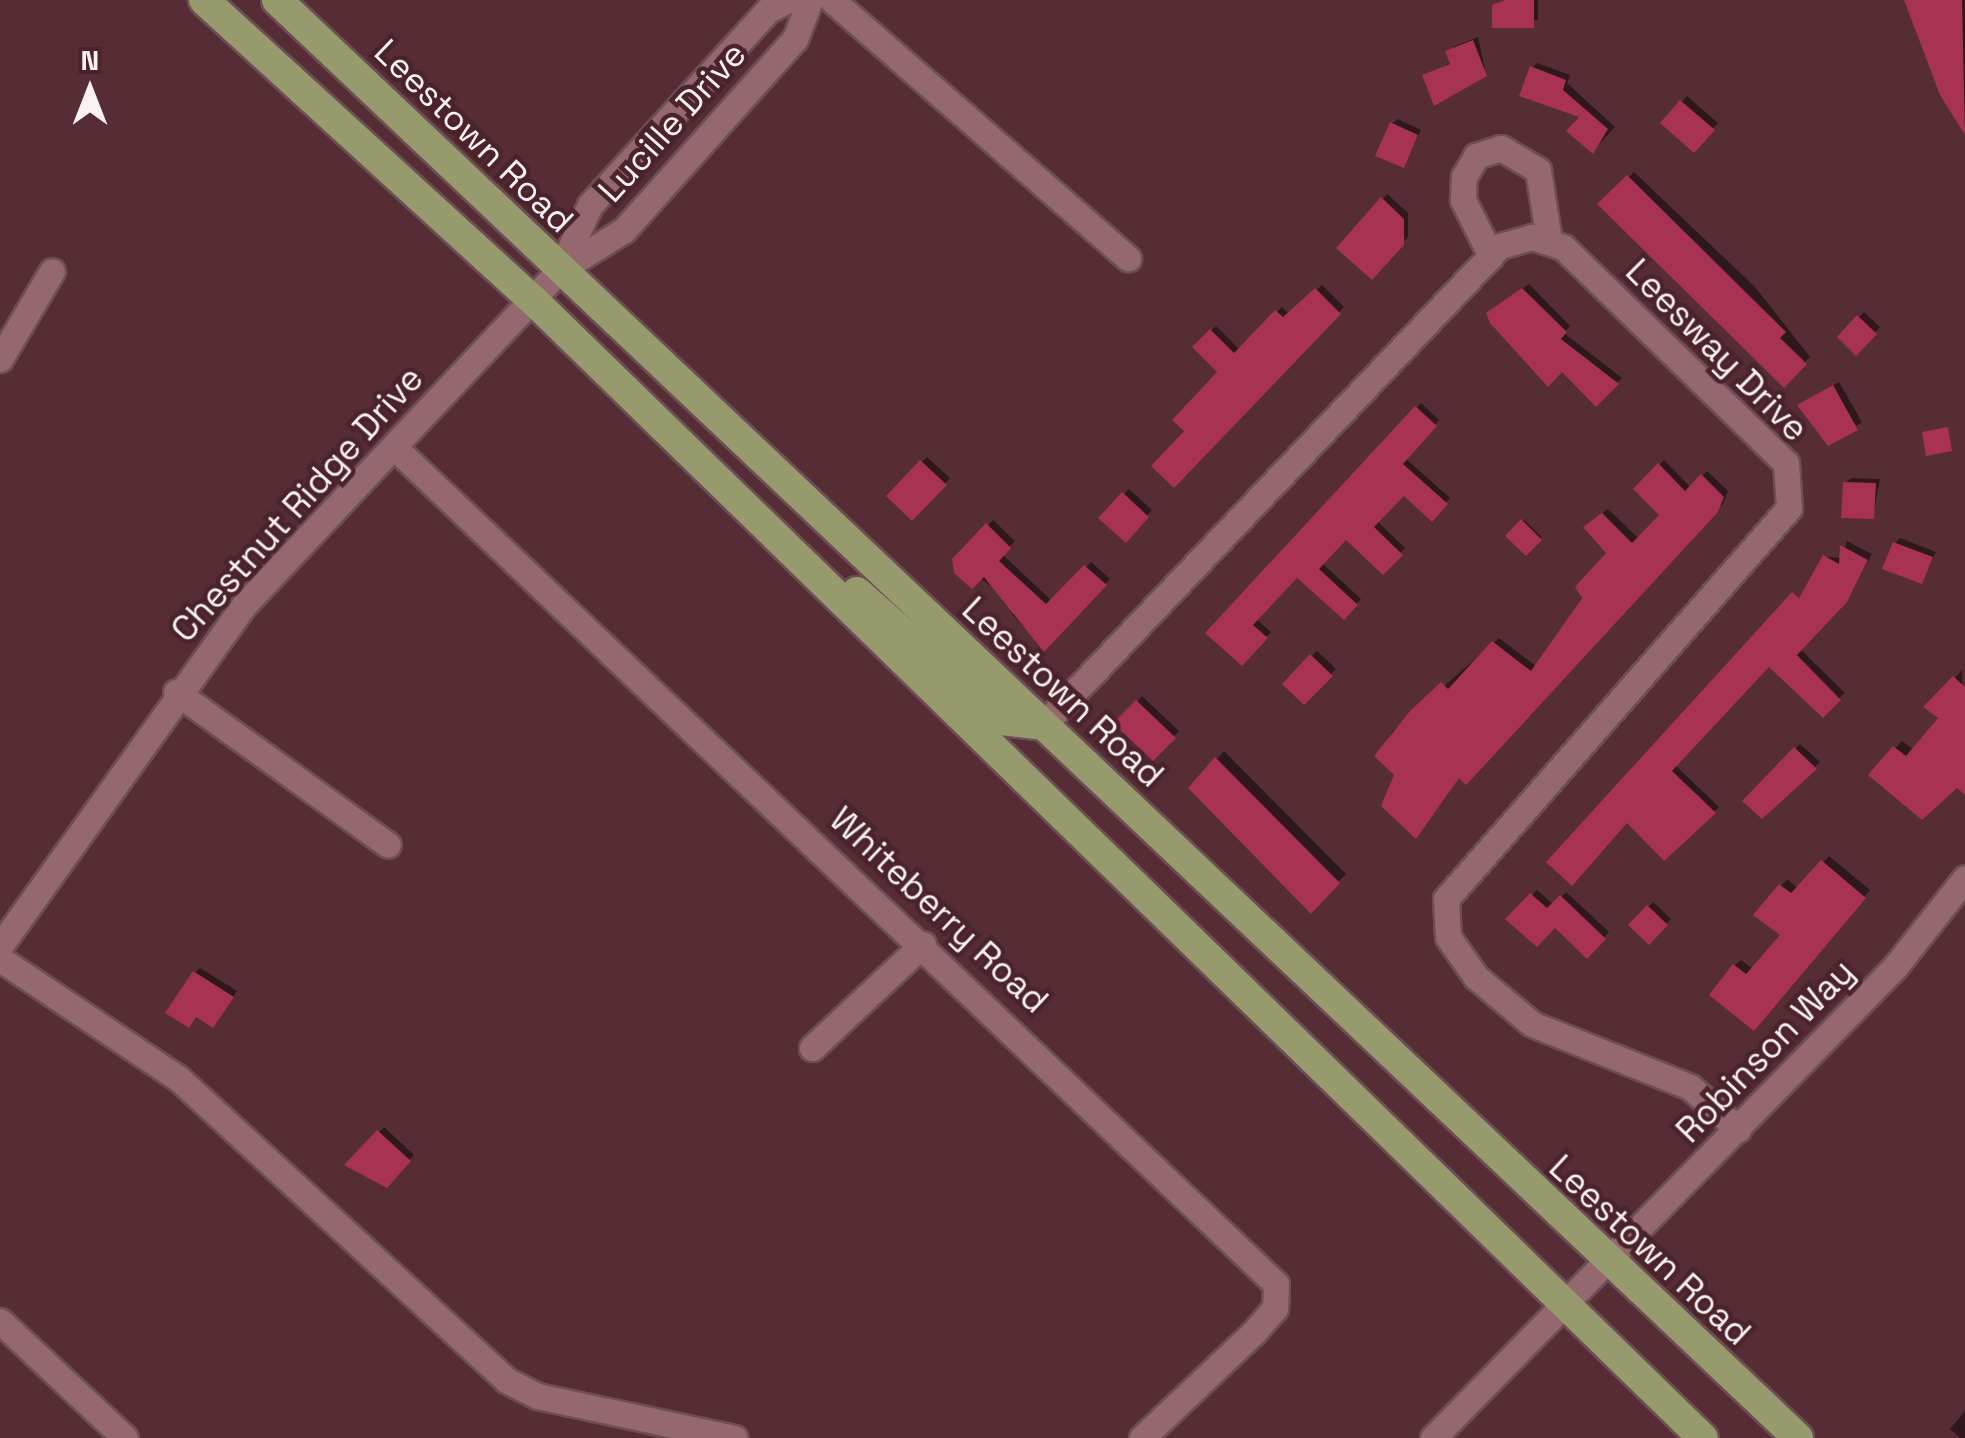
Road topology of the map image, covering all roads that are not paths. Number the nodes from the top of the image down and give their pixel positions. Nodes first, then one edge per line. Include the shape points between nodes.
1 (204, 0) edge
2 (277, 0) edge
3 (788, 0) edge
4 (810, 0) edge
5 (832, 0) edge
6 (1549, 241) junction
7 (1491, 256) junction
8 (1128, 258) dead end
9 (560, 270) junction
10 (52, 271) dead end
11 (533, 300) junction
12 (0, 359) edge
13 (394, 447) junction
14 (810, 572) junction
15 (176, 692) junction
16 (1043, 725) junction
17 (388, 845) dead end
18 (1965, 878) edge
19 (924, 944) junction
20 (0, 946) edge
21 (0, 959) edge
22 (812, 1048) dead end
23 (1738, 1130) junction
24 (1607, 1264) junction
25 (1568, 1304) junction
26 (0, 1321) edge
27 (125, 1438) edge
28 (735, 1438) edge
29 (1142, 1438) edge
30 (1433, 1438) edge
31 (1702, 1438) edge
32 (1798, 1438) edge

1 - 11 main road
2 - 9 main road, Leestown Road
3 - 9 street, Lucille Drive via 768,10 590,206
4 - 9 street, Lucille Drive via 795,39 624,230
5 - 8 street
6 - 7 street via 1520,238
6 - 7 street via 1538,170 1501,148 1476,156 1464,177 1463,200
6 - 23 street, Leesway Drive via 1786,463 1789,508 1446,899 1448,937 1476,977 1532,1024 1690,1086
7 - 16 street
9 - 11 street, Chestnut Ridge Drive
9 - 16 main road, Leestown Road
10 - 12 street
11 - 13 street, Chestnut Ridge Drive
11 - 14 main road
13 - 15 street, Chestnut Ridge Drive via 244,605
13 - 19 street, Whiteberry Road
14 - 16 main road via 837,576 1001,720
14 - 25 main road
15 - 17 street
15 - 20 street, Chestnut Ridge Drive
16 - 24 main road, Leestown Road
18 - 23 street, Robinson Way via 1895,967
19 - 22 street
19 - 29 street, Whiteberry Road via 1276,1284 1275,1308 1253,1334
21 - 28 street via 178,1078 506,1380 536,1396
23 - 24 street, Robinson Way
24 - 25 street, Robinson Way
24 - 32 main road, Leestown Road
25 - 30 street, Robinson Way
25 - 31 main road
26 - 27 street

